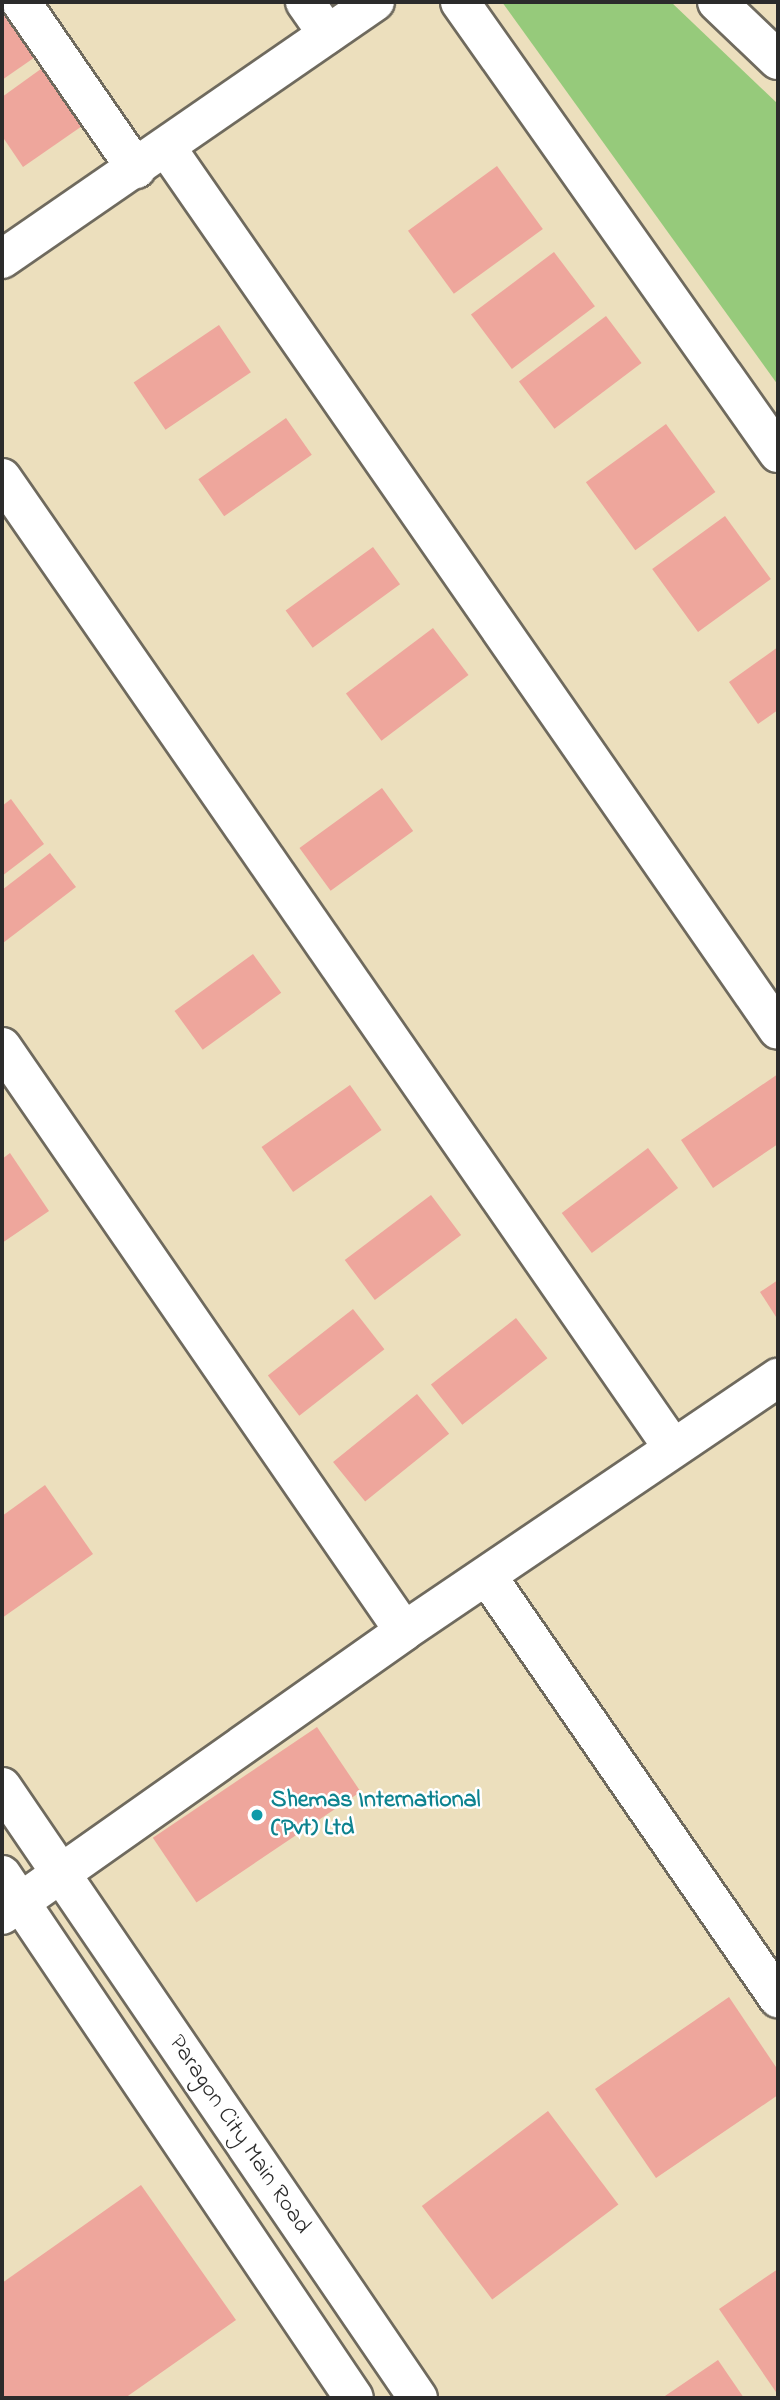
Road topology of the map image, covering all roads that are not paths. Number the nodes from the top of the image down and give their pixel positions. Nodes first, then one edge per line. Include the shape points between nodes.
1 (21, 2) edge
2 (305, 2) edge
3 (375, 2) edge
4 (460, 2) edge
5 (718, 2) edge
6 (327, 34) junction
7 (778, 60) edge
8 (151, 158) junction
9 (2, 259) edge
10 (778, 453) edge
11 (2, 478) edge
12 (778, 1030) edge
13 (2, 1047) edge
14 (778, 1378) edge
15 (673, 1448) junction
16 (487, 1576) junction
17 (404, 1631) junction
18 (2, 1787) edge
19 (60, 1872) junction
20 (8, 1898) edge
21 (778, 1998) edge
22 (354, 2398) edge
23 (418, 2398) edge

1 - 8 street
2 - 6 street
3 - 6 street
4 - 10 street
5 - 7 street
6 - 8 street
8 - 9 street
8 - 12 street
11 - 15 street
13 - 17 street
14 - 15 street
15 - 16 street
16 - 17 street
16 - 21 street
17 - 19 street
18 - 19 street, Paragon City Main Road
19 - 20 street
19 - 23 street, Paragon City Main Road
20 - 22 street

